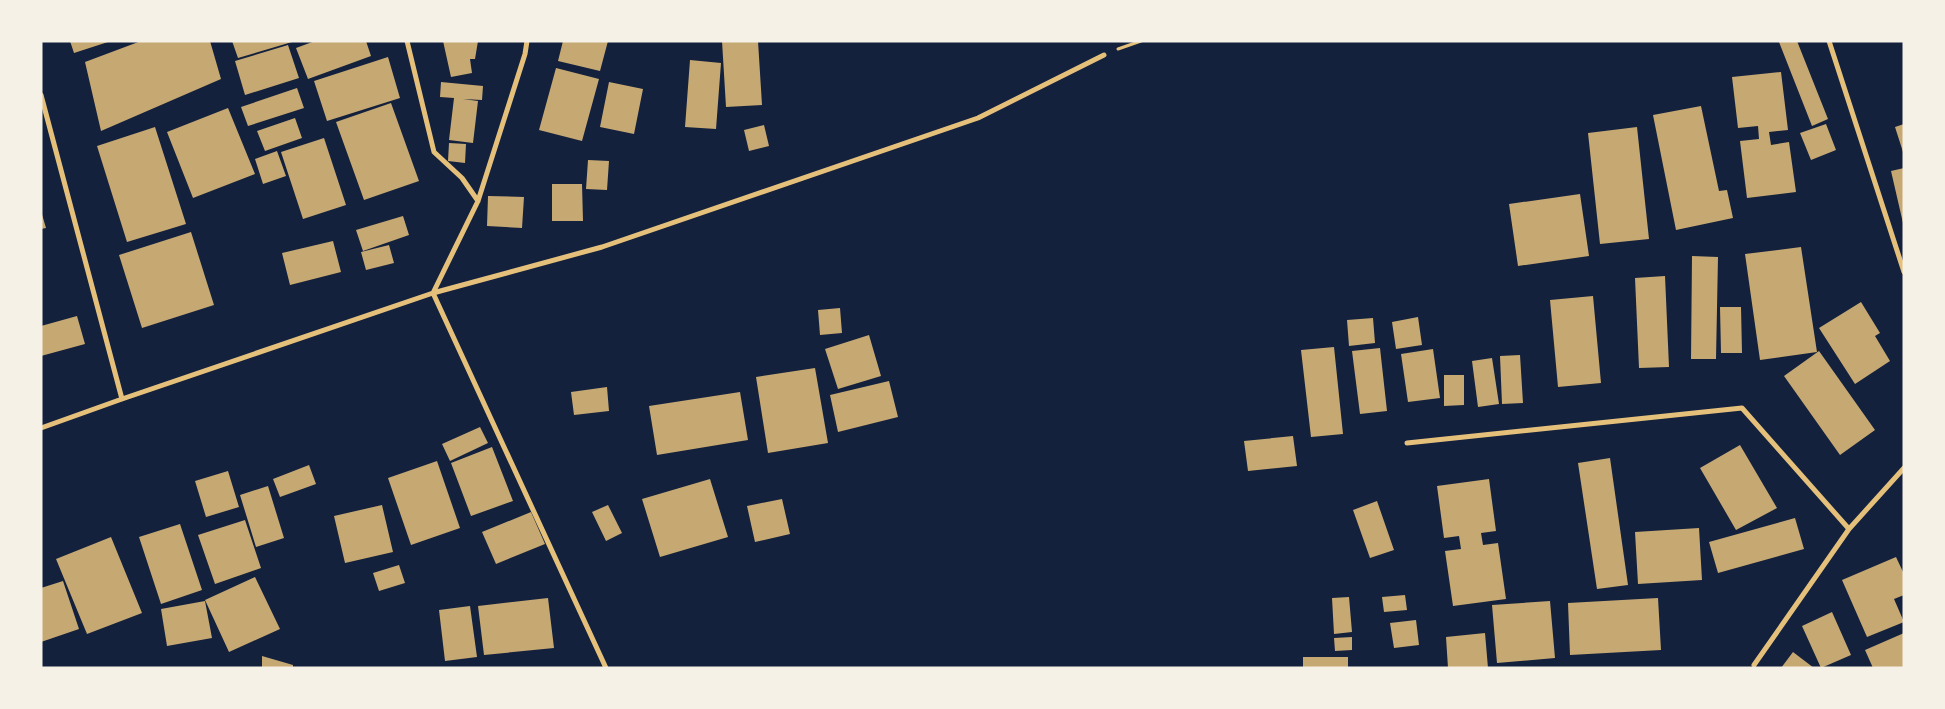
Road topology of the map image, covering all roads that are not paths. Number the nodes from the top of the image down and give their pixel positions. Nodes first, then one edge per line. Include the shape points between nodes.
1 (407, 41) edge
2 (527, 41) edge
3 (1829, 41) edge
4 (1104, 55) road end
5 (41, 95) edge
6 (478, 201) junction
7 (1904, 272) edge
8 (433, 293) junction
9 (122, 399) junction
10 (41, 428) edge
11 (1407, 443) dead end
12 (1904, 468) edge
13 (1849, 529) junction
14 (1754, 665) dead end
15 (606, 668) edge

1 - 6 street via 434,152 462,178
2 - 6 street
3 - 7 street
4 - 8 street via 978,118 602,247
5 - 9 street
6 - 8 street
8 - 9 street
8 - 15 street
9 - 10 street
11 - 13 street via 1742,408
12 - 13 street
13 - 14 street

